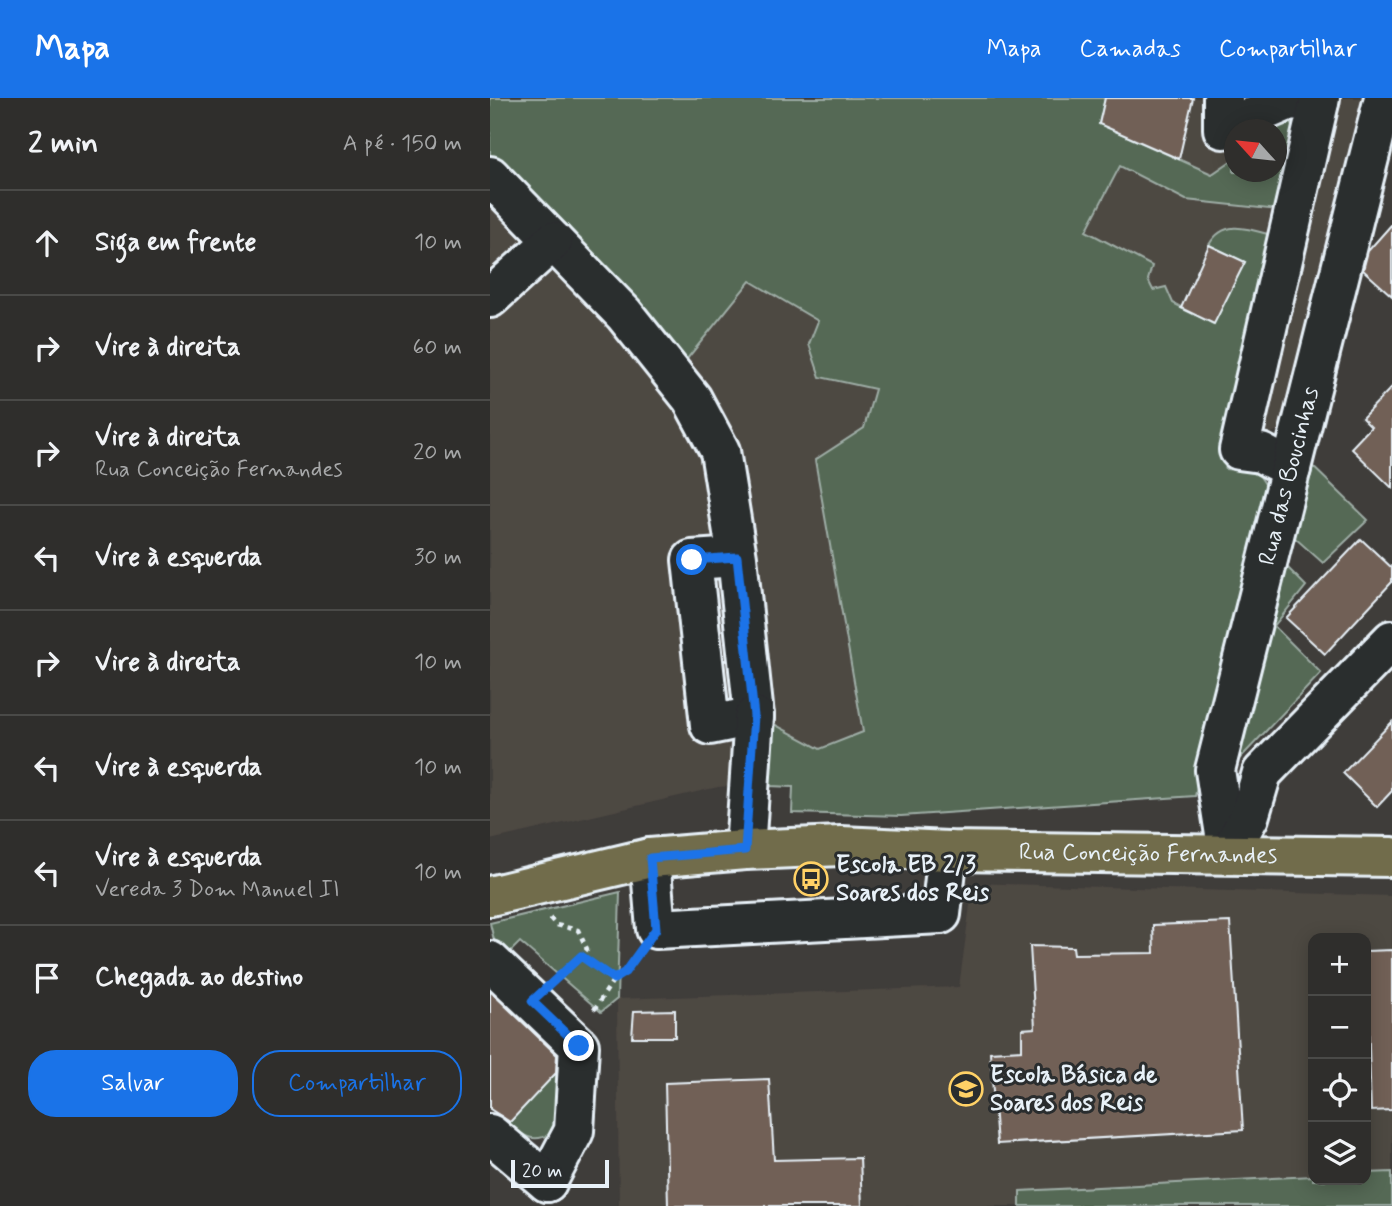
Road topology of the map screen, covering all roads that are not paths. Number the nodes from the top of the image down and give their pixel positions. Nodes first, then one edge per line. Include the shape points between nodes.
1 (1223, 98) edge
2 (1384, 98) edge
3 (1320, 100) edge
4 (490, 176) edge
5 (553, 241) junction
6 (490, 298) edge
7 (1290, 469) junction
8 (1392, 640) edge
9 (745, 850) junction
10 (948, 851) junction
11 (1228, 854) junction
12 (1392, 857) edge
13 (650, 858) junction
14 (507, 892) edge
15 (490, 961) edge
16 (490, 1134) edge
17 (550, 1194) edge

1 - 3 street via 1223,129 1290,100
2 - 7 street, Rua das Boucinhas
3 - 7 street via 1239,450 1261,453
4 - 5 street
5 - 6 street
5 - 9 street via 624,314 692,399 720,451 737,557 692,560 710,724 754,716
7 - 11 street, Rua das Boucinhas via 1215,770
8 - 11 street via 1262,773 1249,817
9 - 10 main road, Rua Conceição Fernandes via 841,846
9 - 13 main road, Rua Conceição Fernandes
10 - 11 main road, Rua Conceição Fernandes
10 - 13 street via 941,914 656,929
11 - 12 main road, Rua Conceição Fernandes
13 - 14 main road, Rua Conceição Fernandes
15 - 17 street via 579,1046 574,1131
16 - 17 street

